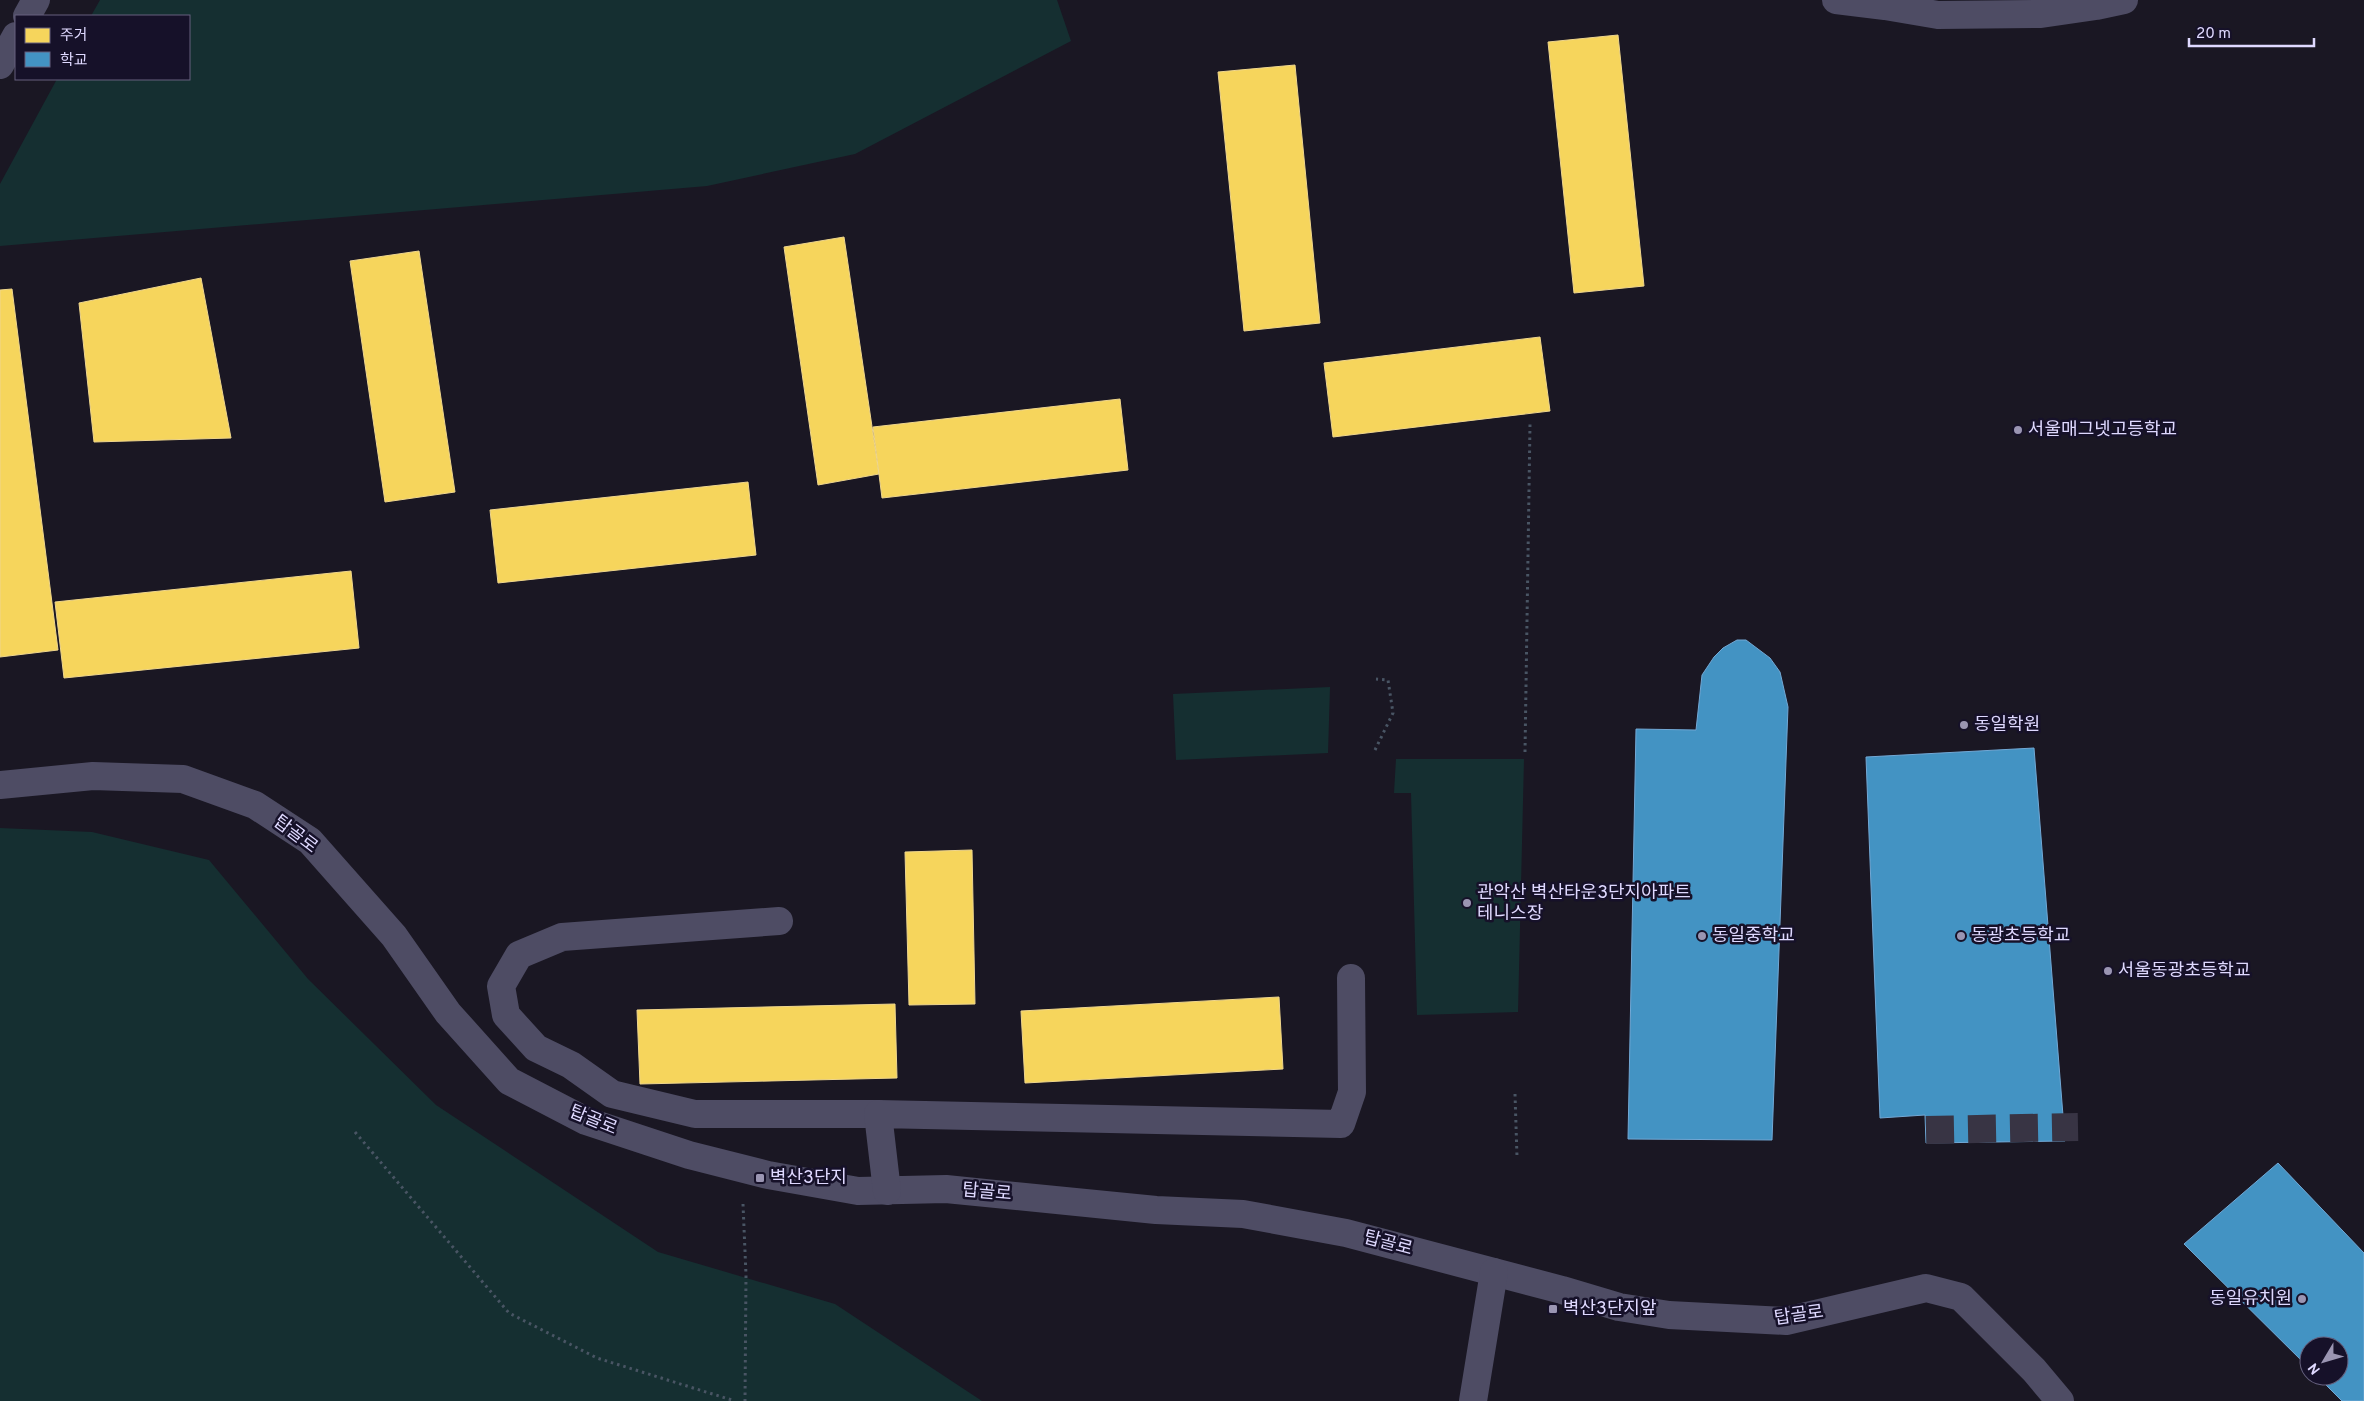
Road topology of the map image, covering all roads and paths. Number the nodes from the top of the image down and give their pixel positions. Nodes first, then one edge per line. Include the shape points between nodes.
1 (36, 0) edge
2 (1836, 0) edge
3 (2124, 0) edge
4 (28, 15) edge
5 (15, 38) edge
6 (0, 65) edge
7 (1530, 424) dead end
8 (1376, 679) dead end
9 (1375, 750) dead end
10 (1525, 752) dead end
11 (0, 785) edge
12 (779, 921) dead end
13 (1351, 978) dead end
14 (1515, 1094) dead end
15 (878, 1114) junction
16 (355, 1132) dead end
17 (1517, 1157) dead end
18 (887, 1191) junction
19 (742, 1202) dead end
20 (1494, 1272) junction
21 (735, 1401) edge
22 (745, 1401) edge
23 (1473, 1401) edge
24 (2060, 1401) edge

1 - 4 street
2 - 3 street via 1938,15 2040,14
5 - 6 street
7 - 10 path
8 - 9 path via 1388,680 1393,713
11 - 18 street, 탑골로 via 93,776 183,779 255,805 310,841 394,936 448,1013 509,1081 586,1121 689,1155 858,1191
12 - 15 street via 562,938 519,955 501,986 506,1015 536,1048 571,1065 612,1094 695,1114
13 - 15 street via 1352,1092 1341,1124
14 - 17 path
15 - 18 street
16 - 21 path via 509,1313 596,1358
18 - 20 street, 탑골로 via 946,1189 1156,1210 1244,1214 1346,1233
19 - 22 path via 746,1276
20 - 23 street
20 - 24 street, 탑골로 via 1619,1307 1669,1315 1749,1320 1786,1321 1926,1288 1961,1297 2034,1370

